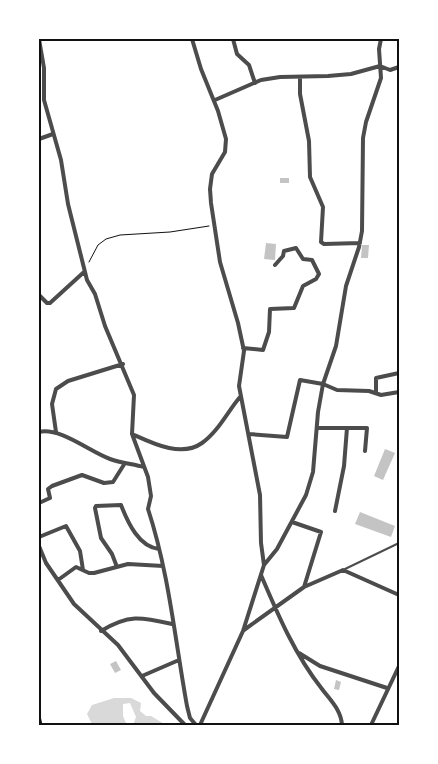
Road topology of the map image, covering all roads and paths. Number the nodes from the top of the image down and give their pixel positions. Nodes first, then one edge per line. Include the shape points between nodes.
1 (39, 39) edge
2 (192, 39) edge
3 (233, 39) edge
4 (381, 39) edge
5 (380, 66) junction
6 (399, 67) edge
7 (300, 77) junction
8 (255, 83) junction
9 (215, 100) junction
10 (53, 134) junction
11 (39, 139) edge
12 (214, 226) junction
13 (360, 243) junction
14 (275, 265) dead end
15 (84, 272) junction
16 (39, 295) edge
17 (243, 348) junction
18 (123, 364) junction
19 (399, 373) edge
20 (323, 384) junction
21 (399, 392) edge
22 (376, 393) junction
23 (240, 398) junction
24 (317, 428) junction
25 (348, 428) junction
26 (39, 432) edge
27 (56, 432) junction
28 (132, 434) junction
29 (248, 434) junction
30 (365, 451) dead end
31 (39, 454) edge
32 (39, 461) edge
33 (125, 462) junction
34 (144, 467) junction
35 (39, 503) edge
36 (334, 511) dead end
37 (292, 522) junction
38 (39, 537) edge
39 (399, 543) edge
40 (39, 546) edge
41 (159, 549) junction
42 (163, 566) junction
43 (264, 566) junction
44 (118, 567) junction
45 (83, 570) junction
46 (343, 570) junction
47 (261, 574) junction
48 (58, 580) junction
49 (304, 587) junction
50 (399, 595) edge
51 (275, 608) junction
52 (172, 624) junction
53 (101, 631) junction
54 (242, 631) junction
55 (298, 653) junction
56 (179, 660) junction
57 (399, 666) edge
58 (142, 676) junction
59 (387, 688) junction
60 (39, 711) edge
61 (42, 725) edge
62 (185, 725) edge
63 (198, 725) edge
64 (342, 725) edge
65 (371, 725) edge

1 - 10 street via 44,68 44,100
2 - 9 street
3 - 8 street via 237,54 249,65
4 - 5 street
5 - 6 street via 390,70
5 - 7 street via 351,74
5 - 13 street via 381,78 363,138 364,214
7 - 8 street via 280,77
7 - 13 street via 309,141 310,177 323,207 322,242 337,245
8 - 9 street
9 - 12 street via 226,139 224,152 212,174 210,189
10 - 11 street
10 - 15 street
12 - 15 path via 106,239 98,245
12 - 17 street
13 - 20 street via 346,286 336,346
14 - 17 street via 284,251 296,248 303,259 312,260 318,274 303,286 294,308 270,309 269,332 263,350
15 - 16 street via 50,303
15 - 18 street
17 - 23 street
18 - 27 street via 68,381 56,389 52,404
18 - 28 street via 134,395
19 - 22 street via 376,378
20 - 22 street via 338,390
20 - 24 street
20 - 29 street via 299,381 287,437
21 - 22 street
23 - 28 street via 202,443 189,448 158,446
23 - 29 street
24 - 25 street
24 - 37 street via 313,472
25 - 30 street via 368,429
25 - 36 street
26 - 27 street
27 - 33 street via 93,452
28 - 34 street
29 - 43 street via 260,495
31 - 32 street
33 - 34 street
33 - 35 street via 113,482 104,483 82,475 52,486 48,489 50,498
34 - 41 street via 151,496 148,509
37 - 43 street
37 - 49 street via 321,532
38 - 45 street via 66,526 80,551
39 - 46 lane
40 - 48 street
41 - 42 street
41 - 44 street via 150,548 129,526 121,505 96,506 98,529
42 - 44 street via 128,564
42 - 52 street
43 - 47 street
44 - 45 street via 94,573
45 - 48 street via 73,568
46 - 49 street
46 - 50 street
47 - 51 street
47 - 54 street
48 - 53 street via 74,604
49 - 51 street
51 - 54 street
51 - 55 street
52 - 53 street via 145,617 126,618
52 - 56 street
53 - 58 street via 118,645
54 - 63 street
55 - 59 street via 320,666
55 - 64 street via 339,711
56 - 58 street
56 - 63 street via 190,718
57 - 59 street
58 - 62 street
59 - 65 street
60 - 61 path

